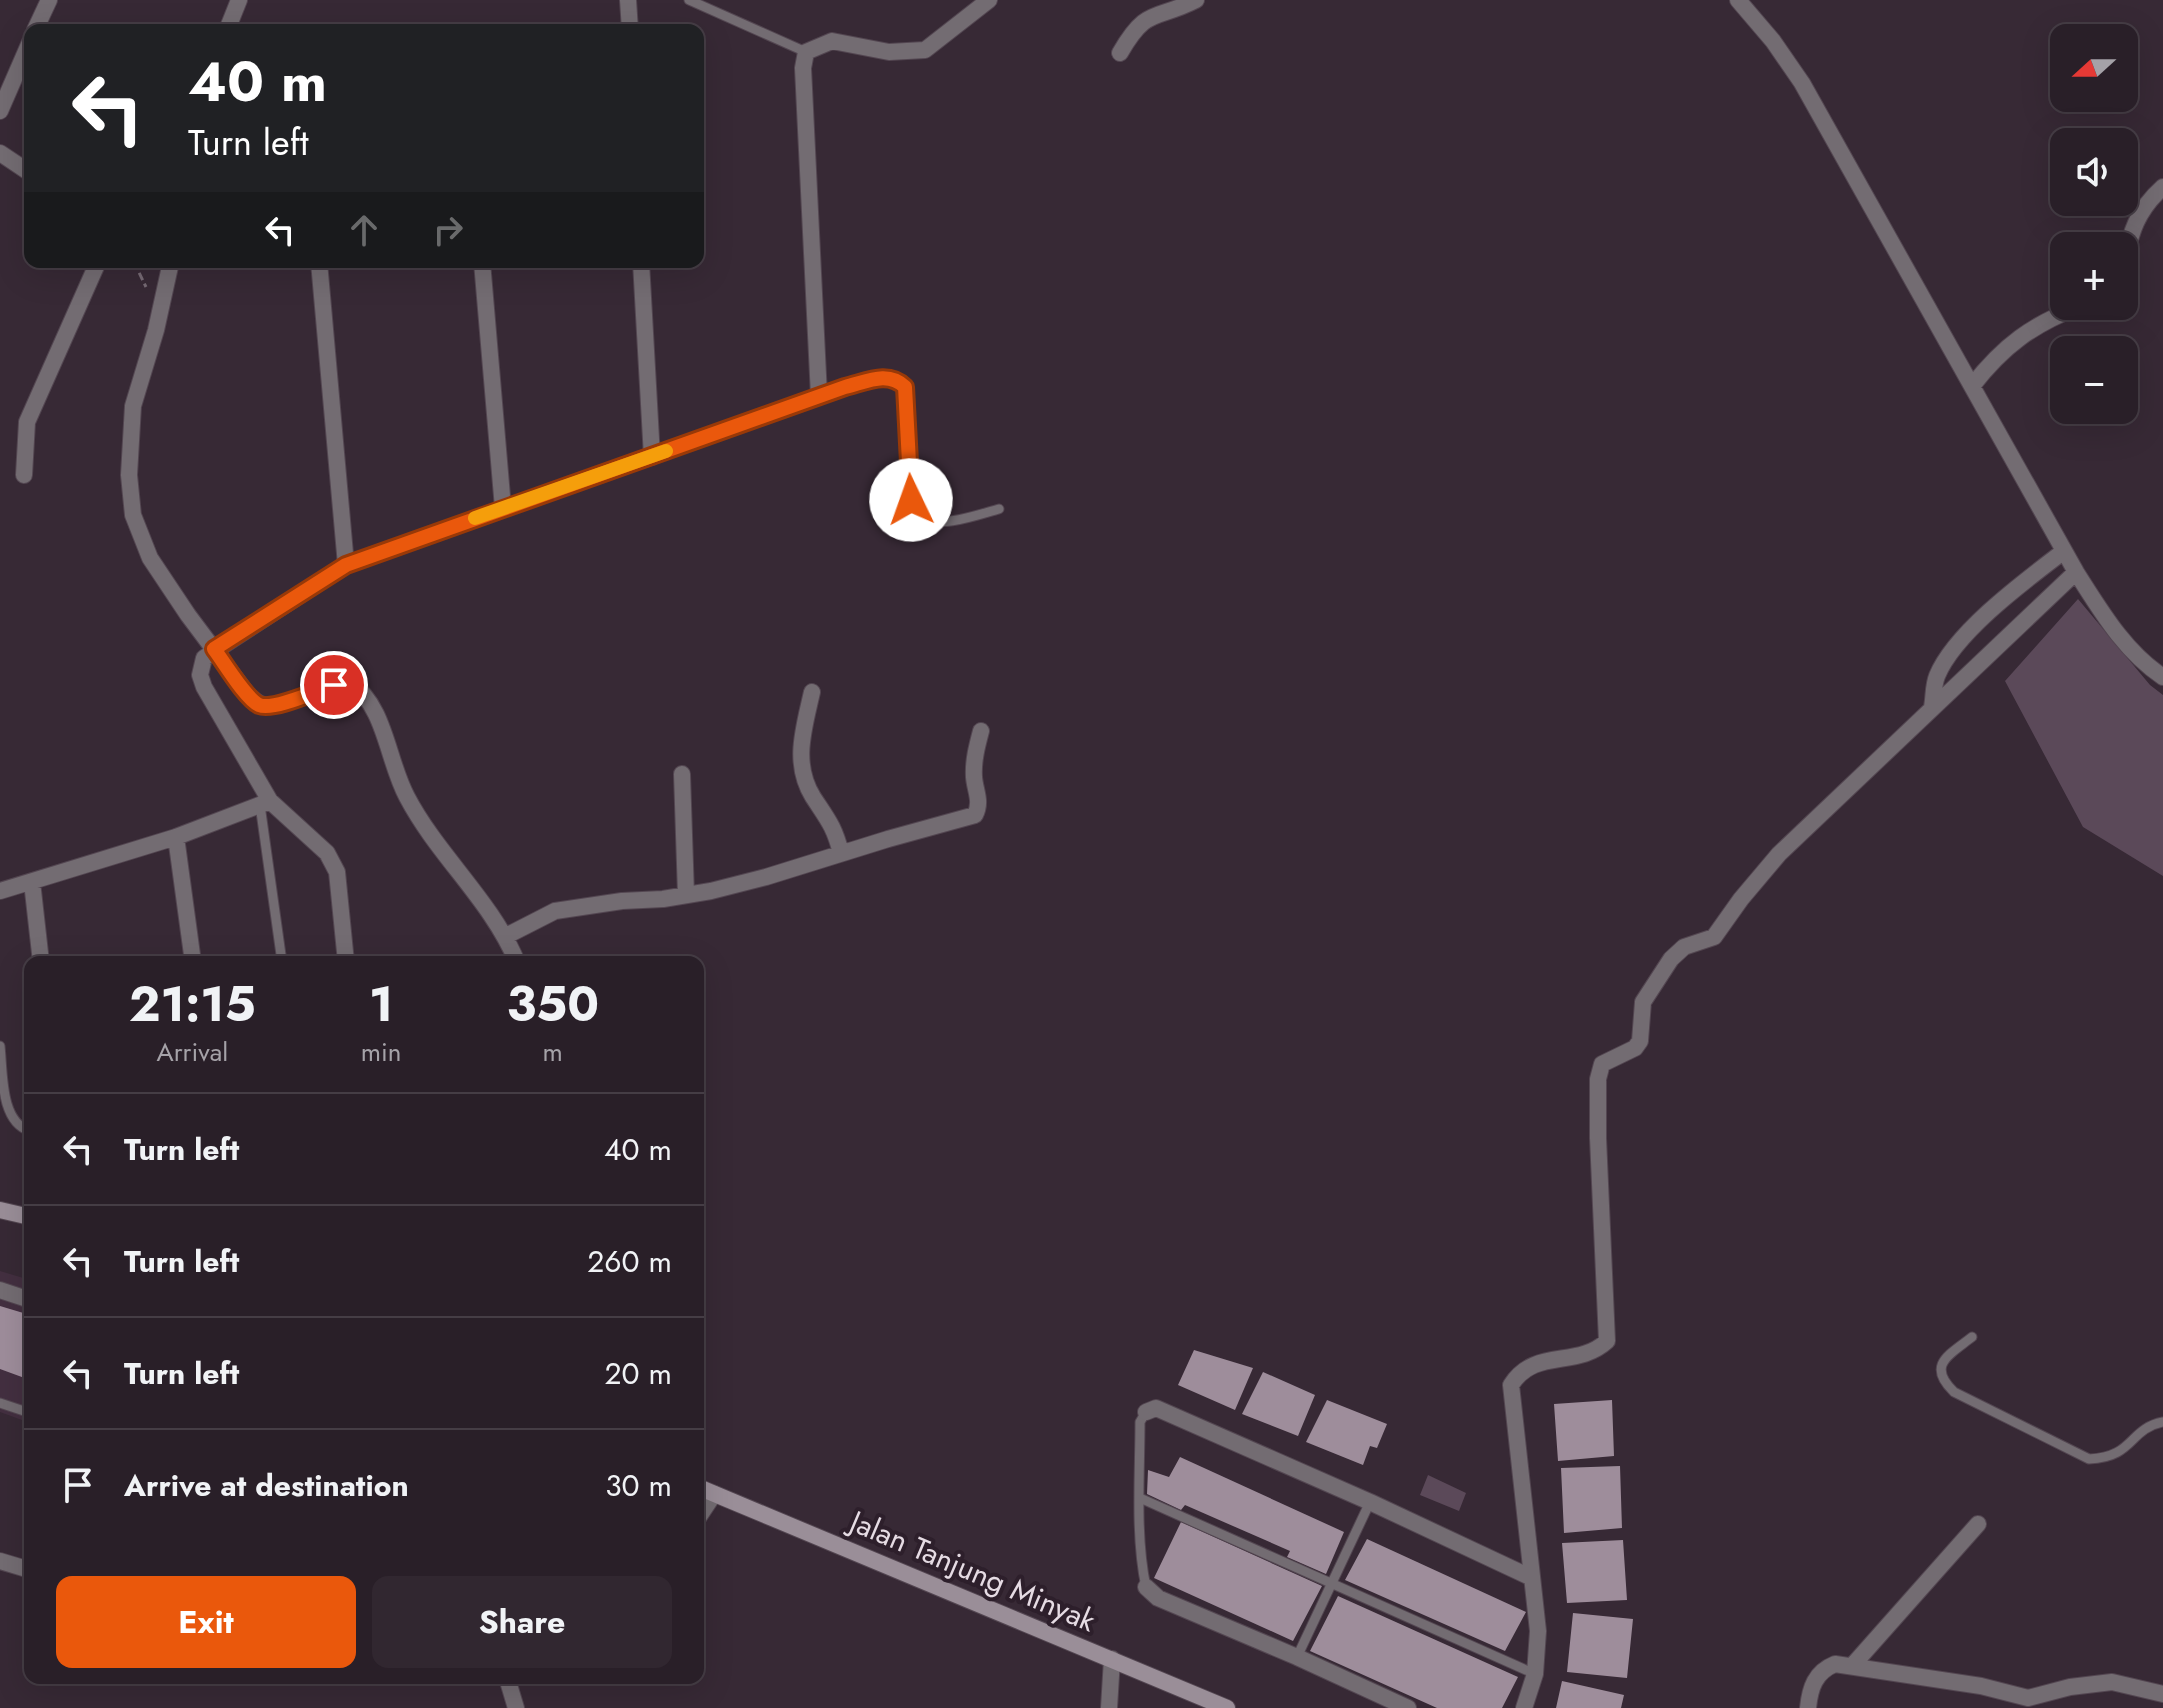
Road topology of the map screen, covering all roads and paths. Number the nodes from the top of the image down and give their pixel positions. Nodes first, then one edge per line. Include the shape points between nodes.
1 (49, 0) edge
2 (239, 0) edge
3 (628, 0) edge
4 (689, 0) edge
5 (989, 0) edge
6 (1196, 0) edge
7 (1738, 0) edge
8 (38, 24) edge
9 (229, 24) edge
10 (630, 24) edge
11 (806, 52) junction
12 (1120, 53) dead end
13 (24, 56) edge
14 (0, 111) edge
15 (0, 153) edge
16 (24, 169) edge
17 (2163, 187) edge
18 (2130, 232) edge
19 (95, 268) edge
20 (170, 268) edge
21 (320, 268) edge
22 (483, 268) edge
23 (641, 268) edge
24 (2050, 318) edge
25 (1972, 386) junction
26 (819, 396) junction
27 (652, 457) junction
28 (24, 475) dead end
29 (503, 508) junction
30 (999, 509) dead end
31 (2064, 551) junction
32 (346, 565) junction
33 (2076, 572) junction
34 (214, 649) junction
35 (2163, 677) edge
36 (812, 692) dead end
37 (1932, 707) junction
38 (981, 731) dead end
39 (682, 774) dead end
40 (265, 803) junction
41 (176, 837) junction
42 (841, 853) junction
43 (32, 882) junction
44 (0, 891) edge
45 (686, 895) junction
46 (506, 936) junction
47 (40, 956) edge
48 (192, 956) edge
49 (281, 956) edge
50 (345, 956) edge
51 (514, 956) edge
52 (0, 1046) edge
53 (24, 1128) edge
54 (0, 1210) edge
55 (24, 1216) edge
56 (0, 1290) edge
57 (24, 1298) edge
58 (1972, 1337) dead end
59 (0, 1403) edge
60 (24, 1411) edge
61 (1146, 1412) joint
62 (2163, 1422) edge
63 (704, 1490) edge
64 (714, 1494) junction
65 (1140, 1498) junction
66 (1370, 1502) junction
67 (704, 1509) edge
68 (1978, 1524) dead end
69 (0, 1561) edge
70 (24, 1568) edge
71 (1530, 1577) junction
72 (1332, 1583) junction
73 (1146, 1587) joint
74 (1297, 1657) junction
75 (1112, 1659) junction
76 (1852, 1666) junction
77 (1535, 1674) junction
78 (509, 1684) edge
79 (2163, 1694) edge
80 (516, 1708) edge
81 (1109, 1708) edge
82 (1227, 1708) edge
83 (1408, 1708) edge
84 (1524, 1708) edge
85 (1808, 1708) edge

1 - 8 street
2 - 9 street
3 - 10 street
4 - 11 lane
5 - 11 street via 925,50 889,52 832,41
6 - 12 street via 1144,20
7 - 25 street via 1802,83
11 - 26 street
13 - 14 street
15 - 16 street
17 - 18 street via 2136,217
19 - 28 street via 27,422
20 - 34 street via 133,406 133,515 150,558
21 - 32 street
22 - 29 street
23 - 27 street
24 - 25 street via 2007,345
25 - 31 street
26 - 27 street
26 - 30 lane via 896,378 905,387 911,500 920,515 947,521
27 - 29 street
29 - 32 street
31 - 33 street
31 - 37 street via 1964,639 1941,668
32 - 34 street
33 - 35 street via 2118,635
33 - 37 street
34 - 40 street via 204,658 200,675
34 - 46 street via 259,705 273,706 350,682 363,691 381,723 408,800
36 - 42 street via 800,758 813,796 834,826
37 - 71 street via 1779,854 1714,937 1684,947 1671,959 1643,1002 1640,1041 1602,1064 1598,1138 1607,1341 1595,1352 1530,1365 1511,1385
38 - 42 street via 974,777 980,806 975,815
39 - 45 street
40 - 41 street
40 - 49 lane
40 - 50 street via 327,853 337,872
41 - 43 street
41 - 48 street
42 - 45 street
43 - 44 street
43 - 47 street
45 - 46 street via 555,911
46 - 51 street
52 - 53 lane via 8,1107 15,1123
54 - 55 main road
56 - 57 street
58 - 62 lane via 1945,1358 1940,1370 1944,1382 1954,1392 2089,1459 2123,1451 2144,1430
59 - 60 lane
61 - 65 lane via 1140,1422
61 - 66 street via 1156,1408
63 - 64 main road, Jalan Tanjung Minyak
64 - 67 street
64 - 75 main road, Jalan Tanjung Minyak
65 - 72 lane
65 - 73 lane
66 - 71 street
66 - 72 lane
68 - 76 street
69 - 70 street
71 - 77 street via 1538,1631
72 - 74 lane
72 - 77 lane
73 - 74 street via 1158,1598
74 - 83 street
75 - 81 street
75 - 82 main road, Jalan Tanjung Minyak
76 - 79 street via 2028,1698 2112,1682
76 - 85 street via 1822,1669
77 - 84 street
78 - 80 street

